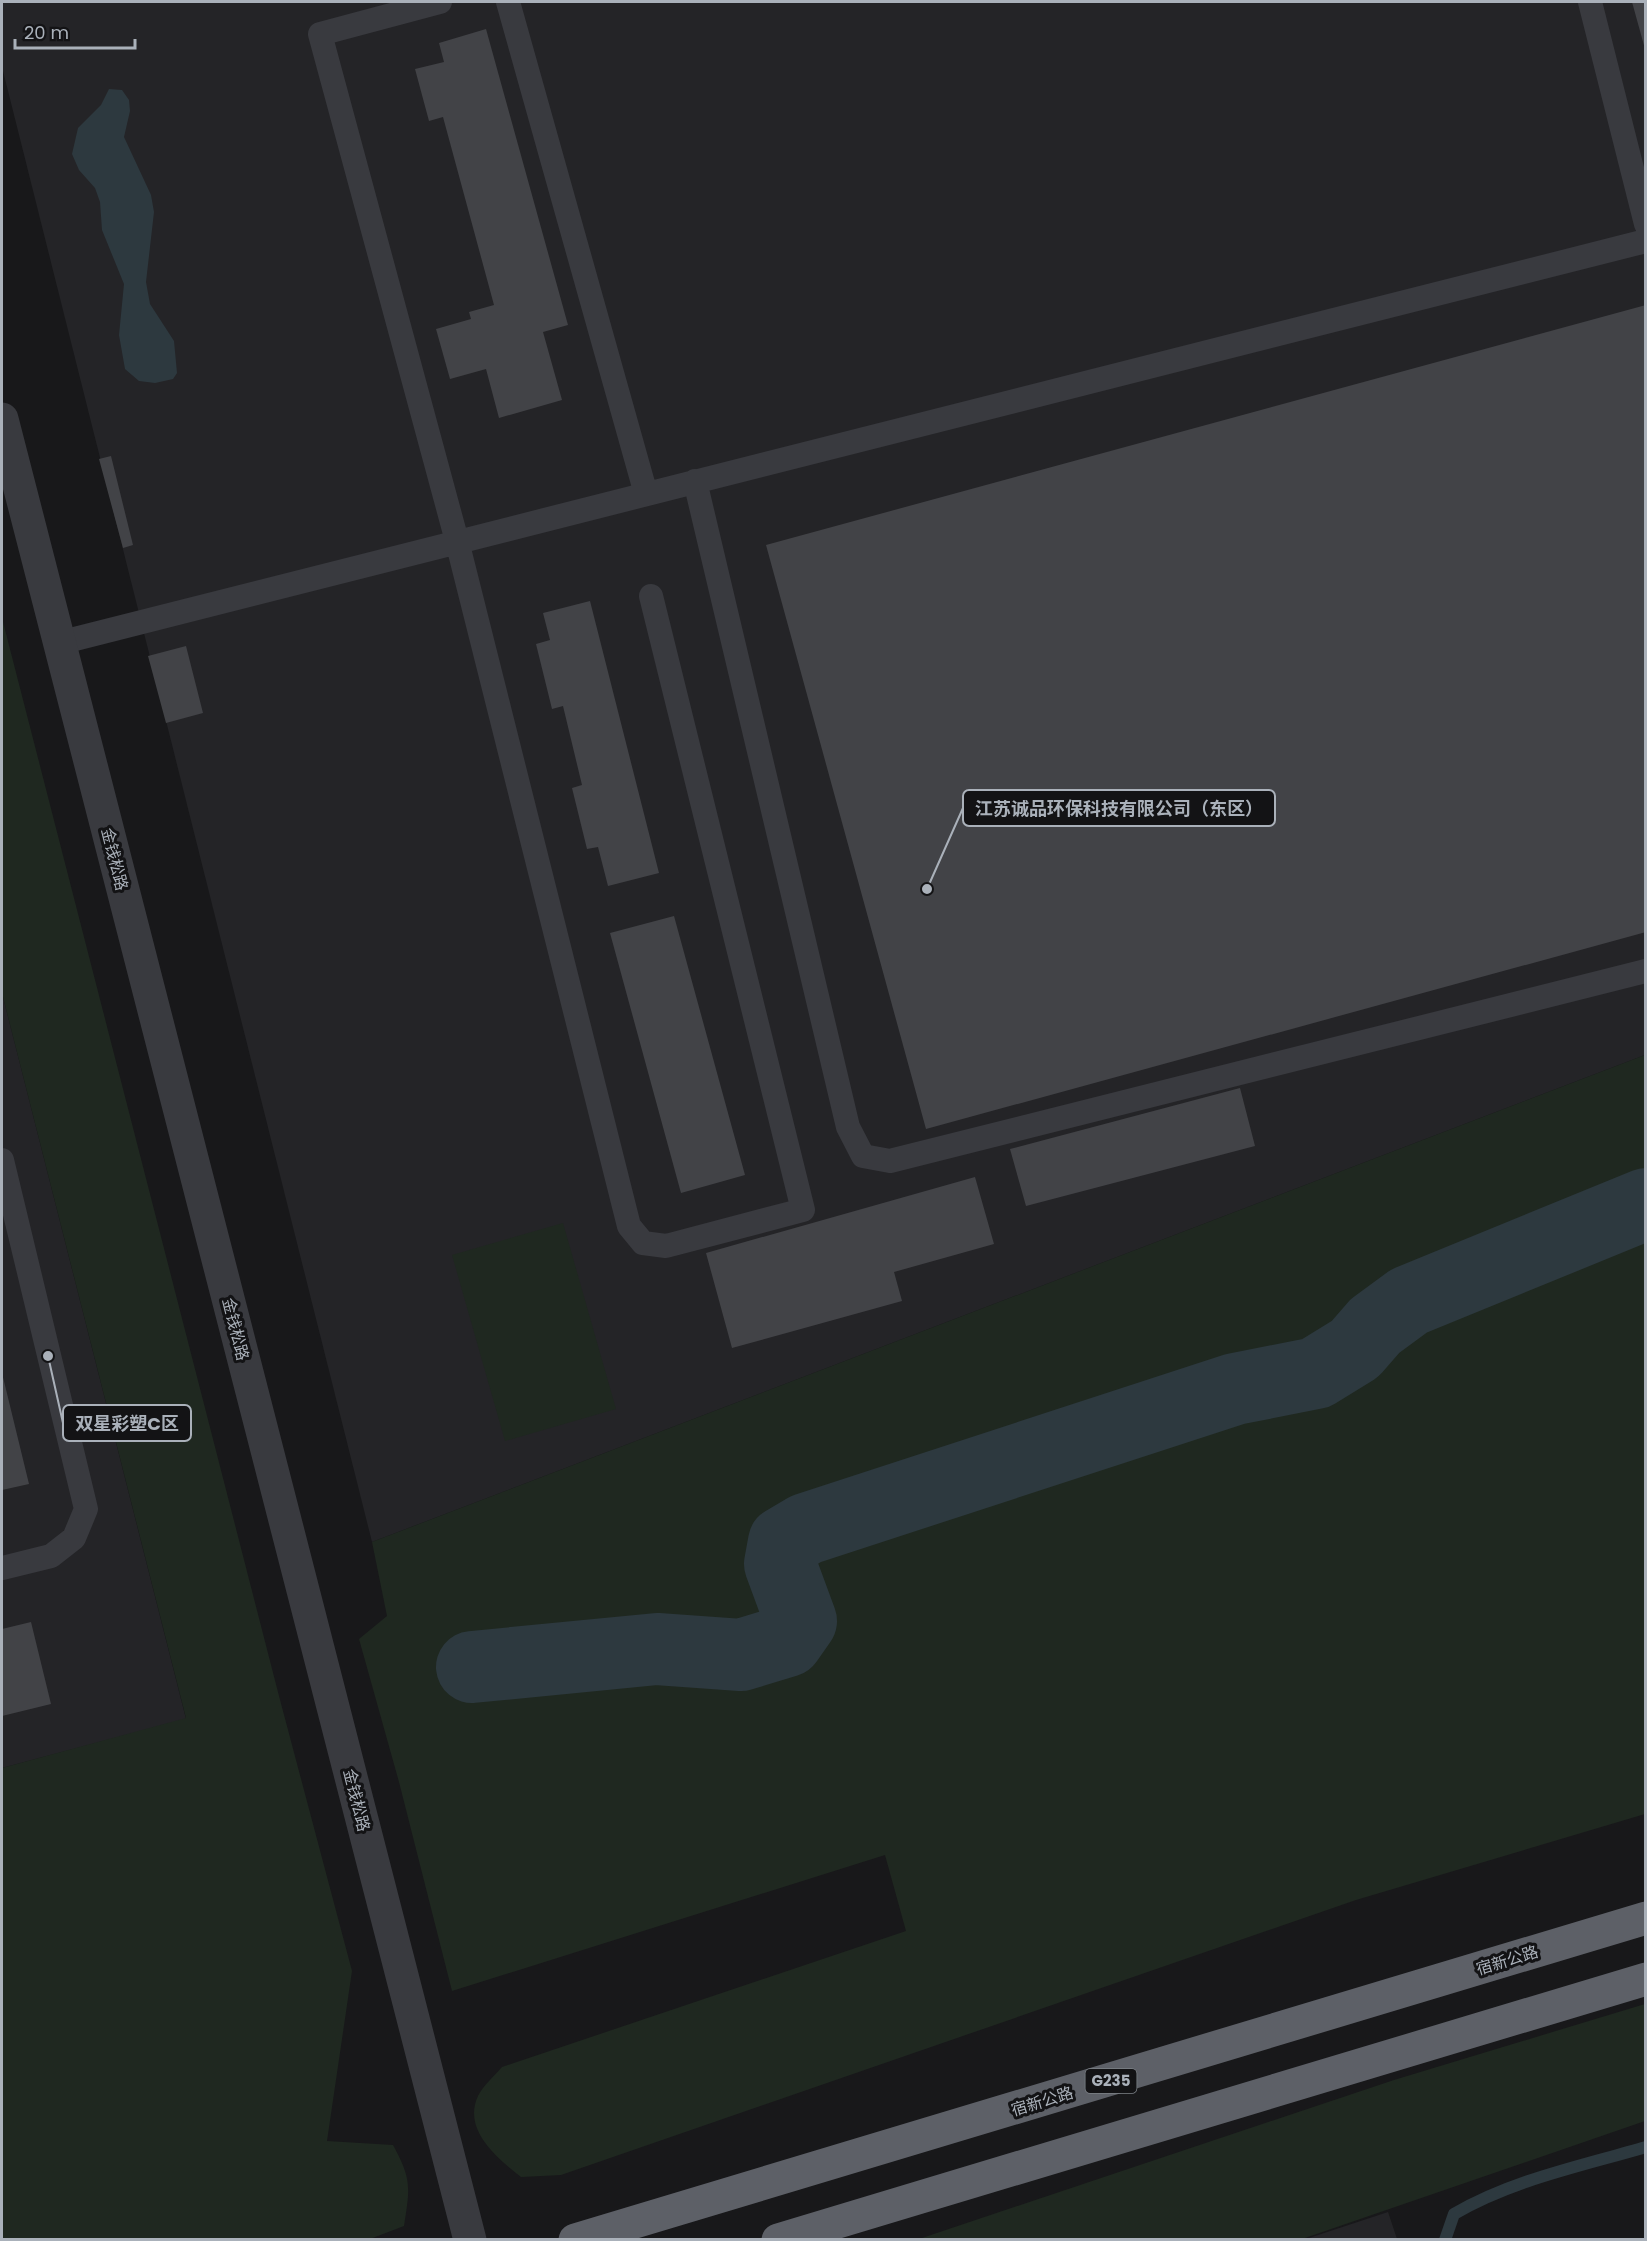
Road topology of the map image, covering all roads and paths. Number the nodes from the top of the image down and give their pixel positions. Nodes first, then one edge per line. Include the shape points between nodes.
1 (440, 2) edge
2 (508, 2) edge
3 (1590, 2) edge
4 (1646, 224) edge
5 (1646, 241) edge
6 (2, 419) edge
7 (695, 481) junction
8 (645, 494) junction
9 (458, 542) junction
10 (651, 596) dead end
11 (59, 643) junction
12 (1646, 971) edge
13 (2, 1160) edge
14 (2, 1568) edge
15 (1646, 1918) edge
16 (1646, 1978) edge
17 (470, 2240) edge
18 (575, 2240) edge
19 (778, 2240) edge

1 - 9 lane via 320,34
2 - 8 lane
3 - 4 lane
5 - 7 lane
6 - 11 street, 金钱松路
7 - 8 lane
7 - 12 lane via 848,1127 863,1156 891,1161
8 - 9 lane
9 - 10 lane via 629,1226 643,1243 666,1246 803,1210
9 - 11 lane
11 - 17 street, 金钱松路
13 - 14 lane via 86,1509 74,1538 51,1556
15 - 18 highway, 宿新公路 / G235
16 - 19 highway

